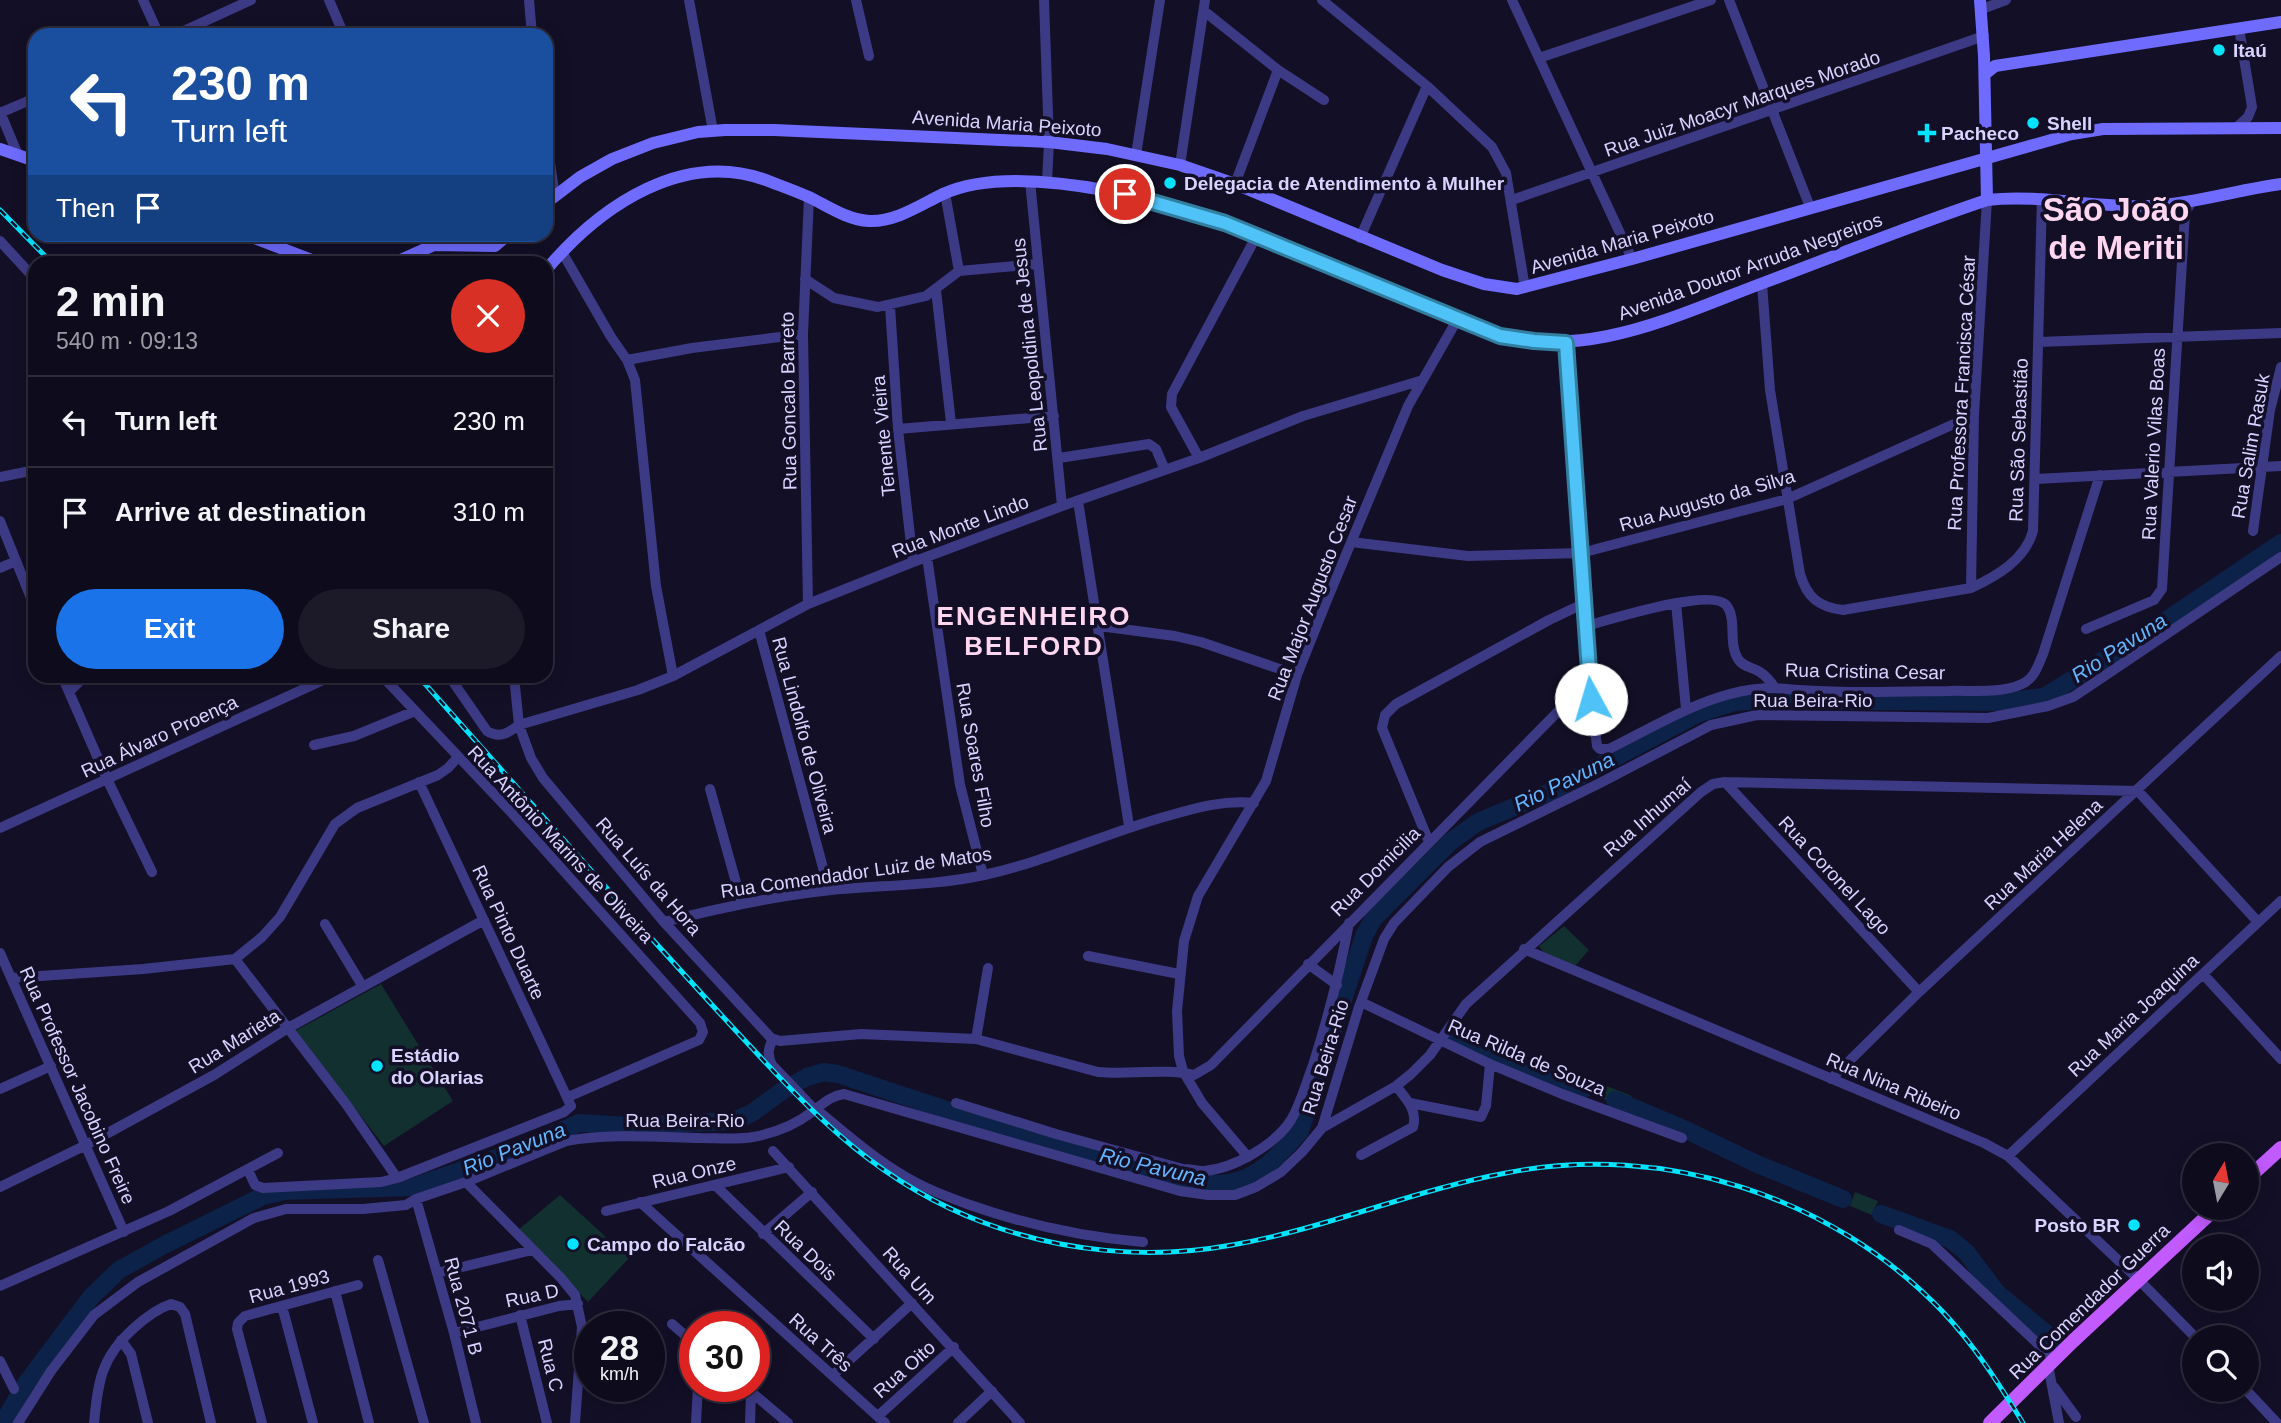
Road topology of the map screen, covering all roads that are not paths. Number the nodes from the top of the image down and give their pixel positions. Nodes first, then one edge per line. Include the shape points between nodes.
1 (143, 0) edge
2 (251, 0) edge
3 (329, 0) edge
4 (529, 0) edge
5 (690, 0) edge
6 (856, 0) edge
7 (1044, 0) edge
8 (1160, 0) edge
9 (1322, 0) edge
10 (1512, 0) edge
11 (1711, 0) edge
12 (1729, 0) edge
13 (2006, 0) edge
14 (1981, 5) edge
15 (1205, 6) edge
16 (2281, 22) edge
17 (156, 28) edge
18 (190, 28) edge
19 (341, 28) edge
20 (531, 28) edge
21 (2239, 28) junction
22 (1984, 36) junction
23 (869, 56) dead end
24 (1539, 58) junction
25 (1988, 67) junction
26 (1278, 70) junction
27 (1427, 86) junction
28 (1324, 100) dead end
29 (28, 101) edge
30 (1772, 111) junction
31 (0, 113) edge
32 (2236, 128) junction
33 (2281, 128) edge
34 (713, 131) junction
35 (1049, 142) junction
36 (0, 149) edge
37 (18, 155) junction
38 (1136, 155) junction
39 (1986, 157) junction
40 (28, 159) edge
41 (1180, 165) junction
42 (1593, 174) junction
43 (1030, 181) junction
44 (1046, 182) junction
45 (1235, 184) junction
46 (2281, 184) edge
47 (945, 193) junction
48 (553, 197) edge
49 (810, 197) junction
50 (2042, 198) junction
51 (1512, 200) junction
52 (1987, 200) junction
53 (1810, 207) junction
54 (2182, 208) junction
55 (1257, 235) junction
56 (1360, 237) junction
57 (0, 240) edge
58 (265, 242) edge
59 (428, 242) edge
60 (452, 242) edge
61 (500, 242) edge
62 (562, 251) junction
63 (301, 256) edge
64 (406, 256) edge
65 (1632, 259) junction
66 (553, 262) edge
67 (1038, 264) junction
68 (28, 271) edge
69 (959, 271) junction
70 (805, 279) junction
71 (1762, 284) junction
72 (1525, 288) junction
73 (936, 290) junction
74 (890, 306) junction
75 (1457, 320) junction
76 (2281, 333) edge
77 (803, 334) junction
78 (2177, 338) junction
79 (2039, 342) junction
80 (1566, 343) junction
81 (628, 360) junction
82 (2281, 367) edge
83 (1423, 380) junction
84 (1974, 415) junction
85 (1054, 416) junction
86 (951, 423) junction
87 (898, 429) junction
88 (1059, 458) junction
89 (1199, 458) junction
90 (2281, 466) edge
91 (2264, 467) junction
92 (1165, 470) junction
93 (28, 471) edge
94 (2171, 471) junction
95 (2100, 475) junction
96 (0, 477) edge
97 (2036, 479) junction
98 (1787, 499) junction
99 (1078, 501) junction
100 (1062, 506) junction
101 (0, 521) edge
102 (2253, 531) dead end
103 (1352, 541) junction
104 (1581, 553) junction
105 (927, 557) junction
106 (2281, 557) edge
107 (16, 561) junction
108 (913, 562) junction
109 (0, 568) edge
110 (1971, 588) junction
111 (28, 591) edge
112 (1585, 603) junction
113 (1676, 603) junction
114 (808, 604) junction
115 (1099, 626) junction
116 (1586, 626) junction
117 (2086, 629) dead end
118 (759, 630) junction
119 (2281, 656) edge
120 (1297, 675) junction
121 (673, 676) junction
122 (1588, 680) junction
123 (65, 683) edge
124 (78, 683) edge
125 (317, 683) edge
126 (388, 683) edge
127 (454, 683) edge
128 (515, 683) edge
129 (1775, 688) junction
130 (69, 692) junction
131 (1686, 709) junction
132 (415, 712) junction
133 (519, 725) junction
134 (314, 745) dead end
135 (458, 757) junction
136 (107, 779) junction
137 (419, 782) junction
138 (1725, 782) junction
139 (710, 789) dead end
140 (2138, 790) junction
141 (1254, 803) junction
142 (1129, 826) junction
143 (0, 828) edge
144 (1429, 842) junction
145 (152, 872) dead end
146 (983, 875) junction
147 (830, 890) junction
148 (2281, 901) edge
149 (741, 904) junction
150 (484, 920) junction
151 (664, 922) junction
152 (1350, 922) junction
153 (2258, 922) junction
154 (325, 924) dead end
155 (1524, 949) junction
156 (0, 953) edge
157 (1088, 956) dead end
158 (235, 959) junction
159 (1308, 964) junction
160 (988, 968) dead end
161 (1180, 974) junction
162 (2203, 974) junction
163 (11, 978) junction
164 (1337, 985) junction
165 (363, 986) junction
166 (1919, 992) junction
167 (1361, 1002) junction
168 (288, 1028) junction
169 (772, 1039) junction
170 (976, 1039) junction
171 (1440, 1039) junction
172 (2280, 1055) edge
173 (1490, 1064) junction
174 (51, 1066) junction
175 (1182, 1071) junction
176 (1831, 1079) junction
177 (1396, 1086) junction
178 (0, 1088) edge
179 (570, 1101) junction
180 (956, 1103) dead end
181 (1410, 1103) junction
182 (815, 1109) junction
183 (1322, 1128) junction
184 (1682, 1138) dead end
185 (86, 1145) junction
186 (2281, 1148) edge
187 (773, 1151) dead end
188 (278, 1153) dead end
189 (1361, 1154) dead end
190 (2008, 1156) junction
191 (1248, 1157) junction
192 (789, 1167) junction
193 (2259, 1168) edge
194 (248, 1170) junction
195 (397, 1178) junction
196 (466, 1182) junction
197 (716, 1186) junction
198 (0, 1188) edge
199 (812, 1192) junction
200 (416, 1199) junction
201 (640, 1202) junction
202 (606, 1211) dead end
203 (2203, 1220) edge
204 (1899, 1230) dead end
205 (124, 1232) junction
206 (763, 1234) junction
207 (1143, 1242) dead end
208 (532, 1250) junction
209 (378, 1259) dead end
210 (437, 1273) junction
211 (2139, 1280) junction
212 (358, 1285) dead end
213 (0, 1286) edge
214 (335, 1291) junction
215 (578, 1304) junction
216 (912, 1304) junction
217 (282, 1306) junction
218 (520, 1315) junction
219 (671, 1324) dead end
220 (2183, 1325) edge
221 (679, 1330) edge
222 (454, 1333) junction
223 (121, 1339) junction
224 (874, 1339) junction
225 (954, 1348) junction
226 (2054, 1360) junction
227 (1, 1366) edge
228 (833, 1375) junction
229 (2052, 1384) junction
230 (15, 1389) dead end
231 (992, 1391) junction
232 (697, 1402) edge
233 (749, 1402) edge
234 (763, 1402) edge
235 (2259, 1402) edge
236 (2076, 1417) dead end
237 (2277, 1418) edge
238 (881, 1420) edge
239 (19, 1423) edge
240 (94, 1423) edge
241 (148, 1423) edge
242 (211, 1423) edge
243 (262, 1423) edge
244 (313, 1423) edge
245 (369, 1423) edge
246 (424, 1423) edge
247 (476, 1423) edge
248 (547, 1423) edge
249 (575, 1423) edge
250 (696, 1423) edge
251 (750, 1423) edge
252 (788, 1423) edge
253 (958, 1423) edge
254 (1020, 1423) edge
255 (1990, 1423) edge
256 (2059, 1423) edge

1 - 17 street
2 - 18 street
3 - 19 street
4 - 20 street
5 - 34 street
6 - 23 street
7 - 35 street
8 - 38 street
9 - 27 street
10 - 24 street
11 - 24 street
12 - 30 street
13 - 14 street
14 - 22 main road
15 - 26 street
15 - 41 street
16 - 21 main road
21 - 25 main road
21 - 32 street via 2252,107
22 - 25 main road
22 - 30 street, Rua Juiz Moacyr Marques Morado
24 - 42 street
25 - 39 main road
26 - 28 street
26 - 45 street
27 - 51 street via 1492,147 1506,173
27 - 56 street
29 - 31 street
30 - 42 street, Rua Juiz Moacyr Marques Morado
30 - 53 street
31 - 37 street
32 - 33 main road, Avenida Maria Peixoto
32 - 39 main road, Avenida Maria Peixoto via 2103,130
34 - 35 main road, Avenida Maria Peixoto
34 - 48 main road, Avenida Maria Peixoto via 634,149
35 - 38 main road, Avenida Maria Peixoto
35 - 44 street
36 - 37 main road
37 - 40 main road
38 - 41 main road, Avenida Maria Peixoto
39 - 52 main road
39 - 53 main road, Avenida Maria Peixoto
41 - 45 main road, Avenida Maria Peixoto
42 - 51 street, Rua Juiz Moacyr Marques Morado
42 - 65 street
43 - 44 main road, Avenida Doutor Arruda Negreiros
43 - 47 main road, Avenida Doutor Arruda Negreiros via 980,183
43 - 67 street, Rua Leopoldina de Jesus
44 - 55 main road, Avenida Doutor Arruda Negreiros via 1146,198
45 - 56 main road, Avenida Maria Peixoto
46 - 54 main road, Avenida Doutor Arruda Negreiros via 2192,201
47 - 49 main road, Avenida Doutor Arruda Negreiros via 901,215 873,221 849,216
47 - 69 street
49 - 62 main road, Avenida Doutor Arruda Negreiros via 744,173 692,173 647,188 613,207
49 - 70 street, Rua Goncalo Barreto
50 - 52 main road, Avenida Doutor Arruda Negreiros
50 - 54 main road, Avenida Doutor Arruda Negreiros
50 - 79 street, Rua São Sebastião
51 - 72 street
52 - 71 main road, Avenida Doutor Arruda Negreiros
52 - 84 street, Rua Professora Francisca César
53 - 65 main road, Avenida Maria Peixoto
54 - 78 street, Rua Valerio Vilas Boas
55 - 75 main road, Avenida Doutor Arruda Negreiros
55 - 89 street via 1172,394 1171,407
56 - 72 main road, Avenida Maria Peixoto via 1484,284
57 - 68 street
58 - 63 main road
59 - 64 main road
60 - 61 main road via 495,246
62 - 66 main road, Avenida Doutor Arruda Negreiros
62 - 81 street
65 - 72 main road, Avenida Maria Peixoto
67 - 69 street
67 - 85 street, Rua Leopoldina de Jesus
69 - 73 street
70 - 74 street via 834,298
70 - 77 street, Rua Goncalo Barreto
71 - 80 main road, Avenida Doutor Arruda Negreiros via 1625,334
71 - 98 street, Rua São Sebastião via 1770,390
73 - 74 street
73 - 86 street
74 - 87 street, Tenente Vieira
75 - 80 main road, Avenida Doutor Arruda Negreiros via 1500,336
75 - 83 street, Rua Major Augusto Cesar
76 - 78 street
77 - 81 street
77 - 114 street, Rua Goncalo Barreto
78 - 79 street
78 - 94 street, Rua Valerio Vilas Boas
79 - 97 street, Rua São Sebastião
80 - 104 street
81 - 121 street via 636,389 656,586
82 - 91 street, Rua Salim Rasuk via 2270,410
83 - 89 street, Rua Monte Lindo via 1303,416
83 - 103 street, Rua Major Augusto Cesar
84 - 98 street, Rua Augusto da Silva
84 - 110 street, Rua Professora Francisca César
85 - 86 street
85 - 88 street, Rua Leopoldina de Jesus
86 - 87 street
87 - 108 street, Tenente Vieira
88 - 92 street via 1149,444
88 - 100 street, Rua Leopoldina de Jesus
89 - 92 street, Rua Monte Lindo
90 - 91 street
91 - 94 street
91 - 102 street, Rua Salim Rasuk
92 - 99 street, Rua Monte Lindo
93 - 96 street
94 - 95 street
94 - 117 street, Rua Valerio Vilas Boas via 2159,596
95 - 97 street
95 - 129 street, Rua Cristina Cesar via 2031,679 2012,687 1973,690
97 - 110 street, Rua São Sebastião via 2030,543 2009,565
98 - 104 street, Rua Augusto da Silva
98 - 110 street, Rua São Sebastião via 1804,588 1823,606 1843,610
99 - 100 street, Rua Monte Lindo
99 - 115 street
100 - 105 street, Rua Monte Lindo
101 - 107 street
103 - 104 street, Rua Augusto da Silva via 1468,556
103 - 120 street, Rua Major Augusto Cesar
104 - 112 street
105 - 108 street, Rua Monte Lindo
105 - 146 street, Rua Soares Filho via 960,785
106 - 167 street, Rua Beira-Rio via 2073,697 2048,706 1988,718 1757,715 1711,725 1465,852 1394,923 1376,956
107 - 109 street
107 - 111 street
108 - 114 street, Rua Monte Lindo
112 - 116 street
112 - 144 street via 1396,704 1385,715 1382,728
113 - 116 street, Rua Cristina Cesar
113 - 129 street, Rua Cristina Cesar via 1723,602 1729,611 1738,660 1760,672
113 - 131 street
114 - 118 street, Rua Monte Lindo
115 - 120 street via 1201,642
115 - 142 street
116 - 122 street
118 - 121 street, Rua Monte Lindo
118 - 147 street, Rua Lindolfo de Oliveira
119 - 140 street, Rua Maria Helena
120 - 141 street, Rua Major Augusto Cesar via 1271,768
121 - 133 street, Rua Monte Lindo
122 - 131 street via 1600,749 1609,749
122 - 144 street, Rua Domicilia
123 - 130 street
124 - 130 street
125 - 136 street, Rua Álvaro Proença
126 - 132 street, Rua Antônio Marins de Oliveira
127 - 133 street, Rua Monte Lindo via 487,730 506,734
128 - 133 street, Rua Luís da Hora
129 - 131 street via 1750,690
130 - 136 street
132 - 134 street via 354,736
132 - 135 street, Rua Antônio Marins de Oliveira
133 - 151 street, Rua Luís da Hora via 543,778
135 - 137 street via 438,775
135 - 179 street, Rua Antônio Marins de Oliveira via 701,1023 704,1032 699,1040
136 - 143 street, Rua Álvaro Proença
136 - 145 street
137 - 150 street, Rua Pinto Duarte
137 - 158 street via 357,808 335,824 280,916
138 - 140 street, Rua Inhumaí
138 - 155 street, Rua Inhumaí via 1701,792
138 - 166 street, Rua Coronel Lago
139 - 149 street
140 - 153 street
140 - 166 street, Rua Maria Helena
141 - 142 street, Rua Comendador Luiz de Matos via 1215,804
141 - 161 street, Rua Major Augusto Cesar via 1198,896 1184,941
142 - 146 street, Rua Comendador Luiz de Matos
144 - 152 street, Rua Domicilia
146 - 147 street, Rua Comendador Luiz de Matos
147 - 149 street, Rua Comendador Luiz de Matos
148 - 153 street, Rua Maria Joaquina
149 - 151 street, Rua Comendador Luiz de Matos
150 - 165 street, Rua Marieta
150 - 179 street, Rua Pinto Duarte
151 - 169 street, Rua Luís da Hora
152 - 159 street, Rua Domicilia
152 - 164 street
153 - 162 street, Rua Maria Joaquina
154 - 165 street
155 - 171 street, Rua Inhumaí via 1465,1004
155 - 176 street, Rua Nina Ribeiro
156 - 163 street, Rua Professor Jacobino Freire
157 - 161 street
158 - 163 street
158 - 168 street
159 - 164 street
159 - 175 street, Rua Domicilia via 1211,1065 1199,1074
160 - 170 street
161 - 175 street, Rua Major Augusto Cesar via 1177,1011
162 - 172 street
162 - 190 street, Rua Maria Joaquina
163 - 174 street, Rua Professor Jacobino Freire
164 - 191 street via 1290,1122
165 - 168 street, Rua Marieta
166 - 176 street, Rua Maria Helena
167 - 171 street, Rua Rilda de Souza
167 - 183 street, Rua Beira-Rio
168 - 185 street, Rua Marieta via 214,1075
168 - 195 street
169 - 170 street, Rua Domicilia via 861,1034
169 - 182 street via 768,1058
170 - 175 street, Rua Domicilia via 1098,1072
171 - 173 street, Rua Rilda de Souza
171 - 177 street, Rua Inhumaí via 1422,1064
173 - 181 street via 1486,1107 1480,1117
173 - 184 street, Rua Rilda de Souza
174 - 178 street
174 - 185 street, Rua Professor Jacobino Freire
175 - 191 street, Rua Major Augusto Cesar via 1202,1103
176 - 190 street, Rua Nina Ribeiro
177 - 181 street
177 - 183 street, Rua Inhumaí
179 - 195 street via 564,1112
180 - 191 street via 1183,1168 1222,1168
181 - 189 street via 1413,1127
182 - 183 street, Rua Beira-Rio via 836,1095 859,1097 1087,1166 1208,1195 1235,1195 1256,1187 1281,1172
182 - 196 street, Rua Beira-Rio via 774,1132 742,1139 566,1141
182 - 207 street via 877,1159 933,1191 1059,1232
185 - 198 street, Rua Marieta
185 - 205 street, Rua Professor Jacobino Freire
186 - 193 main road
187 - 192 street, Rua Um
188 - 194 street
190 - 211 street, Rua Nina Ribeiro
192 - 197 street, Rua Onze
192 - 199 street, Rua Um
194 - 195 street via 255,1185 263,1188
194 - 205 street
196 - 200 street, Rua Beira-Rio
196 - 208 street
197 - 201 street, Rua Onze
197 - 206 street, Rua Dois
199 - 206 street
199 - 216 street, Rua Um
200 - 210 street, Rua 2071 B
200 - 239 street, Rua Beira-Rio via 406,1205 363,1209 272,1212 195,1249 138,1282 94,1315
201 - 202 street, Rua Onze
201 - 228 street, Rua Três
203 - 211 main road, Rua Comendador Guerra
204 - 226 street via 1932,1244
205 - 213 street
206 - 224 street, Rua Dois
208 - 210 street
208 - 215 street via 570,1287
209 - 246 street
210 - 222 street, Rua 2071 B
211 - 220 street, Rua Nina Ribeiro
211 - 226 main road, Rua Comendador Guerra
212 - 214 street, Rua 1993
214 - 217 street, Rua 1993
214 - 245 street
215 - 218 street, Rua D
215 - 249 street via 582,1327
216 - 224 street
216 - 225 street, Rua Um
217 - 243 street, Rua 1993 via 245,1316 238,1323
217 - 244 street
218 - 222 street, Rua D
218 - 248 street, Rua C
219 - 221 street
222 - 247 street, Rua 2071 B
223 - 240 street via 101,1374
223 - 241 street via 131,1354
223 - 242 street via 147,1316 171,1304 180,1307
224 - 228 street
225 - 231 street, Rua Um
225 - 238 street, Rua Oito
226 - 229 street
226 - 255 main road, Rua Comendador Guerra
227 - 230 street
228 - 238 street, Rua Três
229 - 236 street
229 - 256 street
231 - 253 street
231 - 254 street, Rua Um
232 - 250 street
233 - 251 street
234 - 252 street
235 - 237 street

